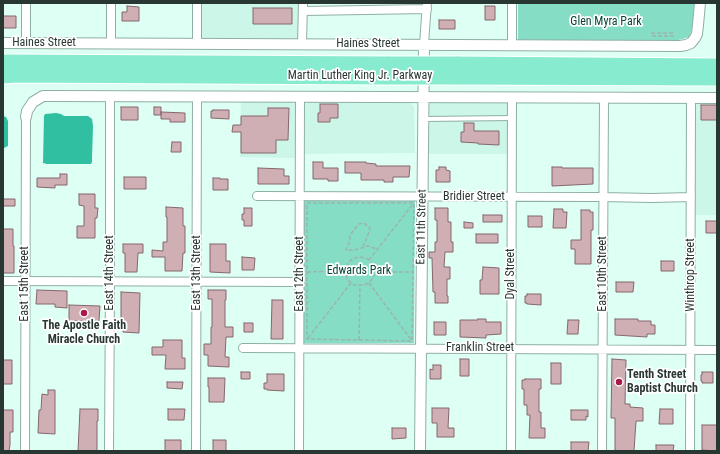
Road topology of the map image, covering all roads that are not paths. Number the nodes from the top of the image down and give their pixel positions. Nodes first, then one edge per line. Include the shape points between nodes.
1 (26, 3) edge
2 (111, 3) edge
3 (197, 3) edge
4 (512, 3) edge
5 (700, 3) edge
6 (427, 6) edge
7 (303, 7) edge
8 (3, 43) edge
9 (26, 43) junction
10 (110, 43) junction
11 (197, 44) junction
12 (302, 44) junction
13 (424, 44) junction
14 (512, 45) junction
15 (717, 60) edge
16 (3, 62) edge
17 (658, 65) junction
18 (389, 70) junction
19 (456, 70) junction
20 (716, 75) edge
21 (3, 76) edge
22 (110, 96) junction
23 (197, 96) junction
24 (300, 96) junction
25 (423, 97) junction
26 (512, 97) junction
27 (604, 98) junction
28 (691, 98) junction
29 (717, 98) edge
30 (26, 117) joint
31 (512, 118) junction
32 (423, 119) junction
33 (257, 196) dead end
34 (300, 196) junction
35 (422, 196) junction
36 (512, 197) junction
37 (603, 197) junction
38 (691, 197) junction
39 (3, 281) edge
40 (26, 281) junction
41 (110, 282) junction
42 (196, 282) junction
43 (300, 282) junction
44 (302, 345) junction
45 (243, 348) dead end
46 (421, 348) junction
47 (511, 348) junction
48 (602, 349) junction
49 (690, 350) junction
50 (717, 350) edge
51 (25, 451) edge
52 (109, 451) edge
53 (196, 451) edge
54 (299, 451) edge
55 (420, 451) edge
56 (511, 451) edge
57 (602, 451) edge
58 (690, 451) edge

1 - 9 street
2 - 10 street
3 - 11 street
4 - 14 street
5 - 14 street, Haines Street via 697,34 691,43 686,45
6 - 7 street
6 - 13 street, East 11th Street
7 - 12 street
8 - 9 street, Haines Street
9 - 10 street, Haines Street
10 - 11 street, Haines Street
11 - 12 street, Haines Street
12 - 13 street, Haines Street
13 - 14 street, Haines Street
13 - 25 street, East 11th Street
15 - 17 highway
16 - 18 highway, Martin Luther King Jr. Parkway
17 - 19 highway, Martin Luther King Jr. Parkway
17 - 20 highway, Martin Luther King Jr. Parkway
18 - 19 highway, Martin Luther King Jr. Parkway, bridge
18 - 21 highway, Martin Luther King Jr. Parkway
19 - 20 highway, Martin Luther King Jr. Parkway
22 - 23 street
22 - 30 street via 43,96 33,102
22 - 41 street, East 14th Street
23 - 24 street
23 - 42 street, East 13th Street
24 - 25 street
24 - 34 street, East 12th Street
25 - 26 street
25 - 32 street, East 11th Street
26 - 27 street
26 - 31 street, Dyal Street
27 - 28 street
27 - 37 street, East 10th Street
28 - 29 street
28 - 38 street, Winthrop Street
30 - 40 street, East 15th Street
31 - 32 lane
31 - 36 street, Dyal Street
32 - 35 street, East 11th Street
33 - 34 street, Bridier Street
34 - 35 street, Bridier Street
34 - 43 street, East 12th Street
35 - 36 street, Bridier Street
35 - 46 street, East 11th Street
36 - 37 street, Bridier Street
36 - 47 street, Dyal Street
37 - 38 street, Bridier Street
37 - 48 street, East 10th Street
38 - 49 street, Winthrop Street
39 - 40 street
40 - 41 street
40 - 51 street, East 15th Street
41 - 42 street
41 - 52 street, East 14th Street
42 - 43 street
42 - 53 street, East 13th Street
43 - 44 street, East 12th Street
44 - 45 street, Franklin Street
44 - 46 street, Franklin Street
44 - 54 street, East 12th Street
46 - 47 street, Franklin Street
46 - 55 street, East 11th Street
47 - 48 street, Franklin Street
47 - 56 street, Dyal Street
48 - 49 street, Franklin Street
48 - 57 street, East 10th Street
49 - 50 street, Franklin Street
49 - 58 street, Winthrop Street

